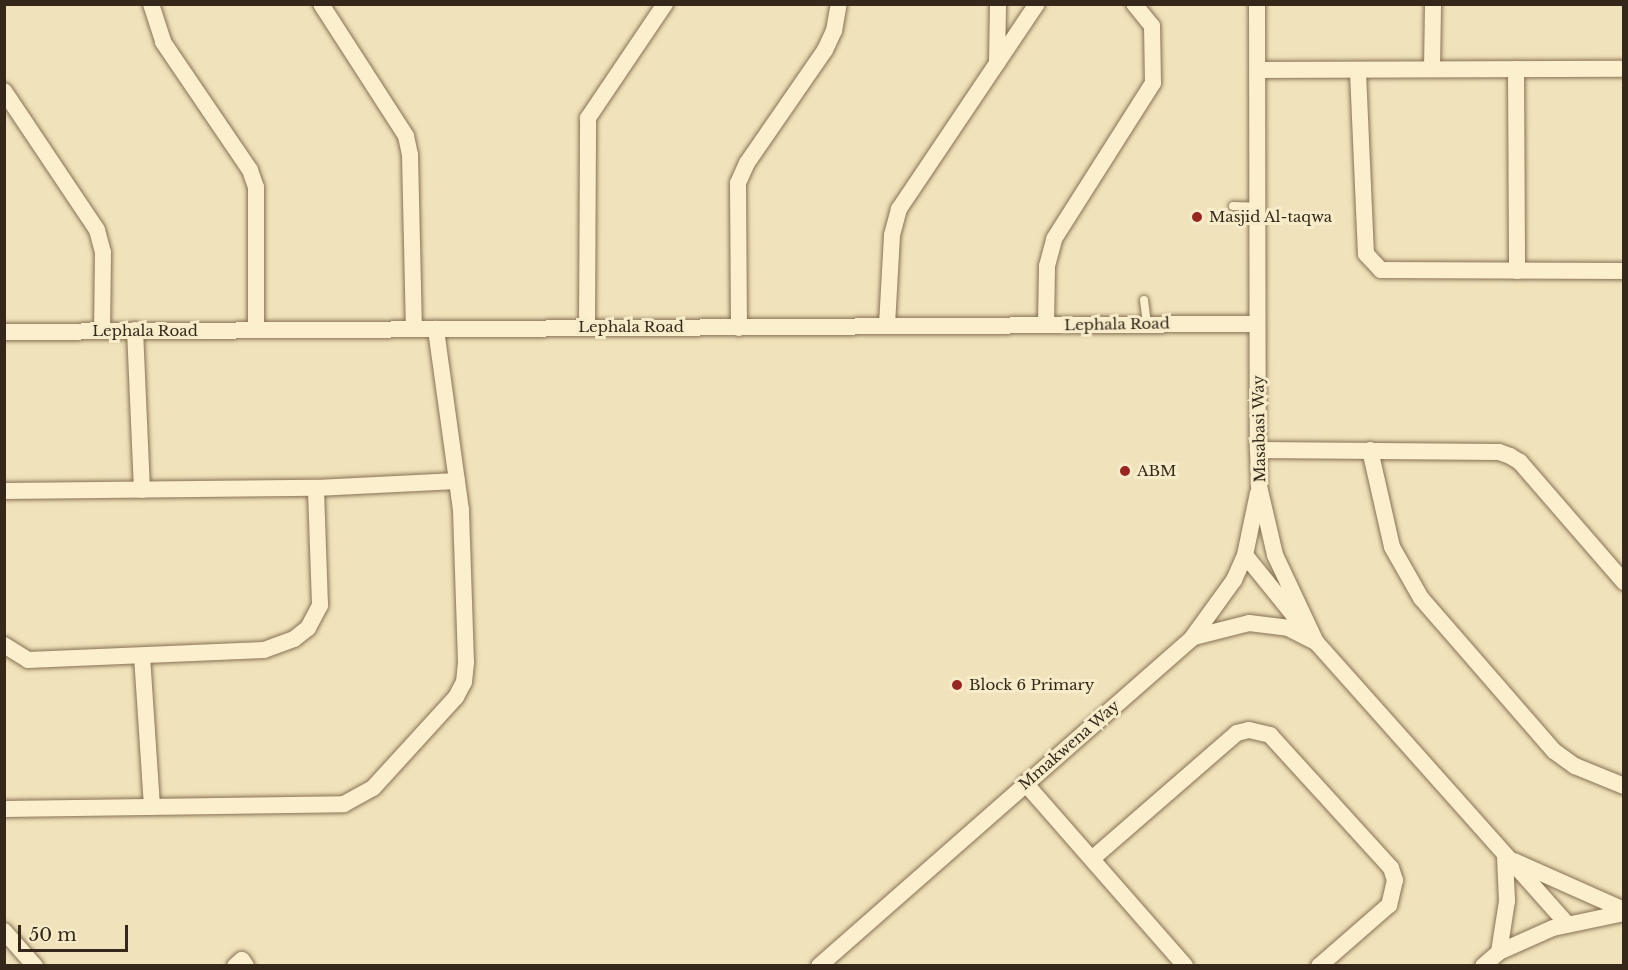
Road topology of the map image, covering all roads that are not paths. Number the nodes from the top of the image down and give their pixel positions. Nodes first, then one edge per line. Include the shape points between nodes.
1 (151, 4) edge
2 (321, 4) edge
3 (665, 4) edge
4 (839, 4) edge
5 (998, 4) edge
6 (1036, 4) edge
7 (1134, 4) edge
8 (1257, 4) edge
9 (1433, 4) edge
10 (997, 64) junction
11 (1432, 69) junction
12 (1516, 69) junction
13 (1623, 69) edge
14 (1258, 70) junction
15 (1358, 72) junction
16 (4, 91) edge
17 (1233, 206) dead end
18 (1259, 207) junction
19 (1517, 271) junction
20 (1623, 271) edge
21 (1144, 300) dead end
22 (1147, 324) junction
23 (1257, 324) junction
24 (887, 325) junction
25 (1046, 325) junction
26 (587, 326) junction
27 (739, 328) junction
28 (414, 329) junction
29 (436, 329) junction
30 (102, 330) junction
31 (135, 330) junction
32 (256, 330) junction
33 (4, 332) edge
34 (1258, 450) junction
35 (1370, 450) junction
36 (457, 481) junction
37 (1259, 486) junction
38 (316, 488) junction
39 (142, 490) junction
40 (4, 491) edge
41 (1245, 555) junction
42 (1623, 582) edge
43 (1192, 638) junction
44 (1316, 642) junction
45 (4, 645) edge
46 (142, 656) junction
47 (1025, 783) junction
48 (1623, 786) edge
49 (152, 806) junction
50 (4, 809) edge
51 (1505, 857) junction
52 (1093, 858) junction
53 (1623, 911) edge
54 (1567, 924) junction
55 (4, 931) edge
56 (1499, 952) junction
57 (35, 966) edge
58 (235, 966) edge
59 (246, 966) edge
60 (819, 966) edge
61 (1185, 966) edge
62 (1319, 966) edge
63 (1483, 966) edge

1 - 32 street via 164,42 250,170 256,187
2 - 28 street via 406,136 410,155
3 - 26 street via 588,118
4 - 27 street via 834,31 825,50 747,163 738,183
5 - 10 street
6 - 10 street
7 - 25 street via 1152,26 1153,83 1054,239 1047,266
8 - 14 street, Masabasi Way
9 - 11 street
10 - 24 street via 899,209 892,235
11 - 12 street
11 - 15 street
12 - 13 street
12 - 19 street
14 - 15 street
14 - 18 street, Masabasi Way
15 - 19 street via 1366,254 1374,265 1389,272
16 - 30 street via 97,230 103,252
17 - 18 lane
18 - 23 street, Masabasi Way
19 - 20 street
21 - 22 lane
22 - 23 street, Lephala Road
22 - 25 street, Lephala Road
23 - 34 street, Masabasi Way
24 - 25 street, Lephala Road
24 - 27 street, Lephala Road
26 - 27 street, Lephala Road
26 - 29 street, Lephala Road
28 - 29 street, Lephala Road
28 - 32 street, Lephala Road
29 - 36 street
30 - 31 street, Lephala Road
30 - 33 street, Lephala Road
31 - 32 street, Lephala Road
31 - 39 street
34 - 35 street
34 - 37 street, Masabasi Way
35 - 42 street via 1499,452 1510,456 1520,462
35 - 48 street via 1392,547 1421,598 1554,751 1575,766
36 - 38 street
36 - 49 street via 464,682 456,697 373,788 358,798 328,807
37 - 41 street, Mmakwena Way
37 - 44 street, Masabasi Way via 1275,555
38 - 39 street
38 - 46 street via 320,605 308,628 294,639 264,650
39 - 40 street
41 - 43 street, Mmakwena Way via 1222,599
41 - 44 street
43 - 44 street via 1220,627 1249,623 1288,628
43 - 47 street, Mmakwena Way
44 - 51 street, Masabasi Way
45 - 46 street via 28,660
46 - 49 street
47 - 52 street
47 - 60 street, Mmakwena Way
49 - 50 street
51 - 53 street, Masabasi Way
51 - 54 street
51 - 56 street via 1507,901
52 - 61 street
52 - 62 street via 1237,733 1249,730 1270,735 1391,868 1395,880 1389,905
53 - 54 street
54 - 56 street
55 - 57 street
56 - 63 street
58 - 59 street via 242,960

